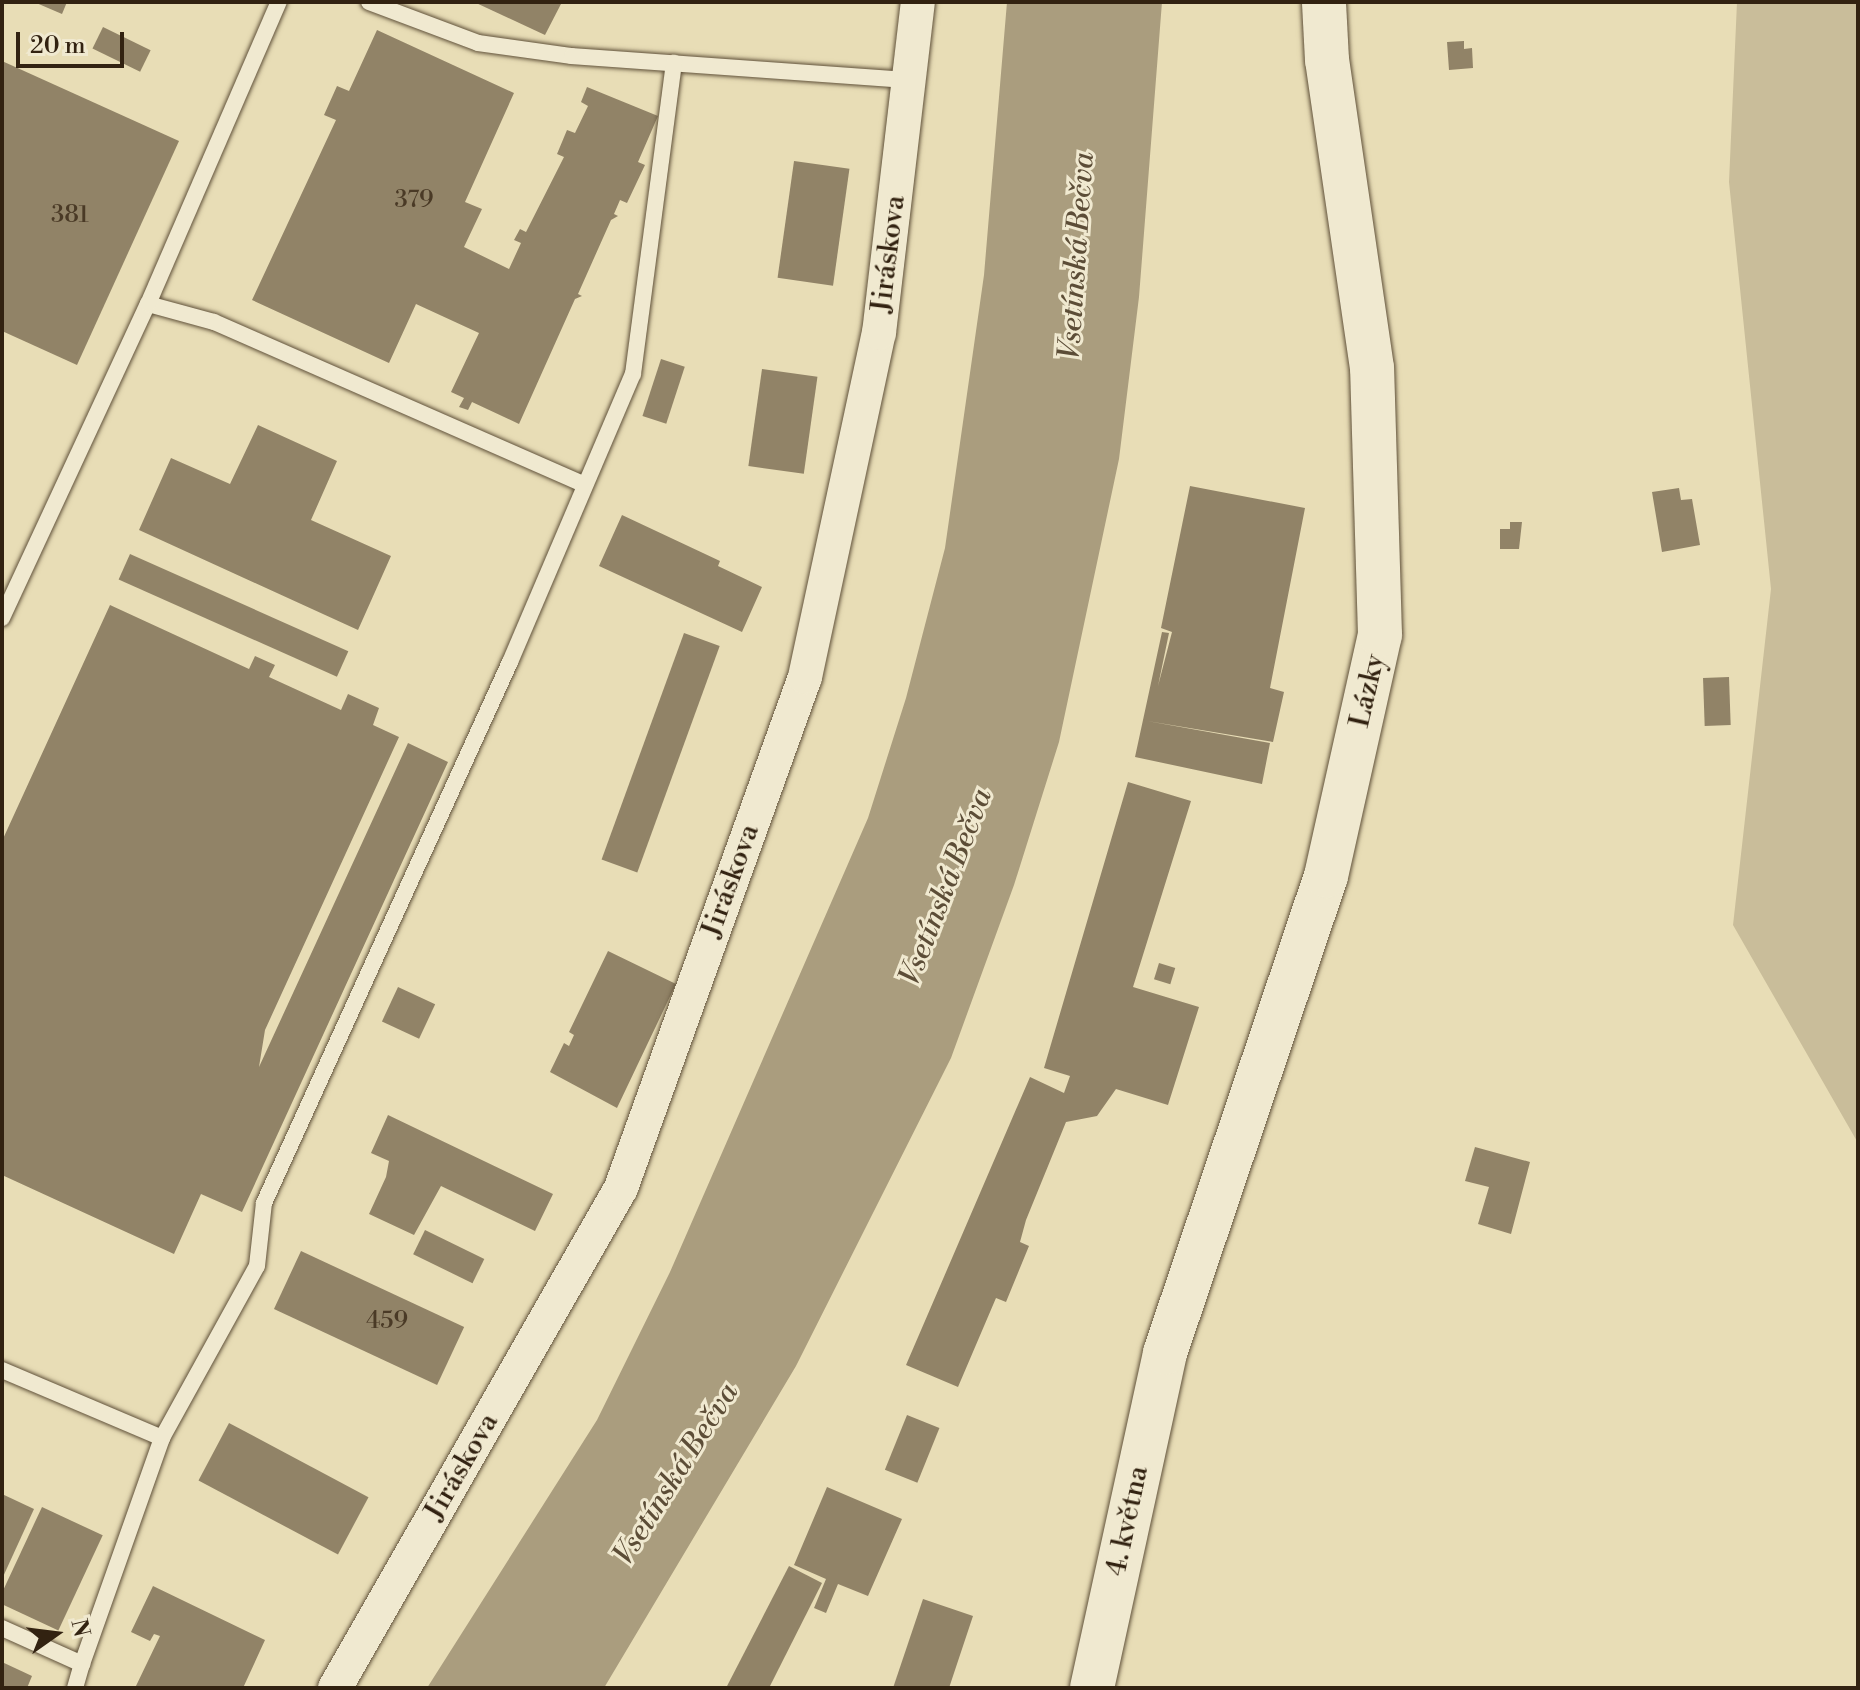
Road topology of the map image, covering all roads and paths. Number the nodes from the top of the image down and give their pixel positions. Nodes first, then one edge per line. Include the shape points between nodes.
1 (279, 2) edge
2 (369, 2) edge
3 (918, 2) edge
4 (1324, 2) edge
5 (674, 63) junction
6 (909, 80) junction
7 (148, 304) junction
8 (585, 485) junction
9 (2, 618) edge
10 (1165, 1353) joint
11 (2, 1370) edge
12 (162, 1438) junction
13 (2, 1628) edge
14 (82, 1664) junction
15 (75, 1688) edge
16 (335, 1688) edge
17 (1092, 1688) edge

1 - 7 lane
2 - 5 lane via 478,43
3 - 6 street, Jiráskova
4 - 10 street, Lázky via 1327,60 1372,368 1380,635 1326,876
5 - 6 lane
5 - 8 lane via 633,374
6 - 16 street, Jiráskova via 879,333 805,677 621,1188
7 - 8 lane via 214,322
7 - 9 lane
8 - 12 lane via 264,1203 257,1266
10 - 17 street, 4. května
11 - 12 lane
12 - 14 lane
13 - 14 lane
14 - 15 lane

